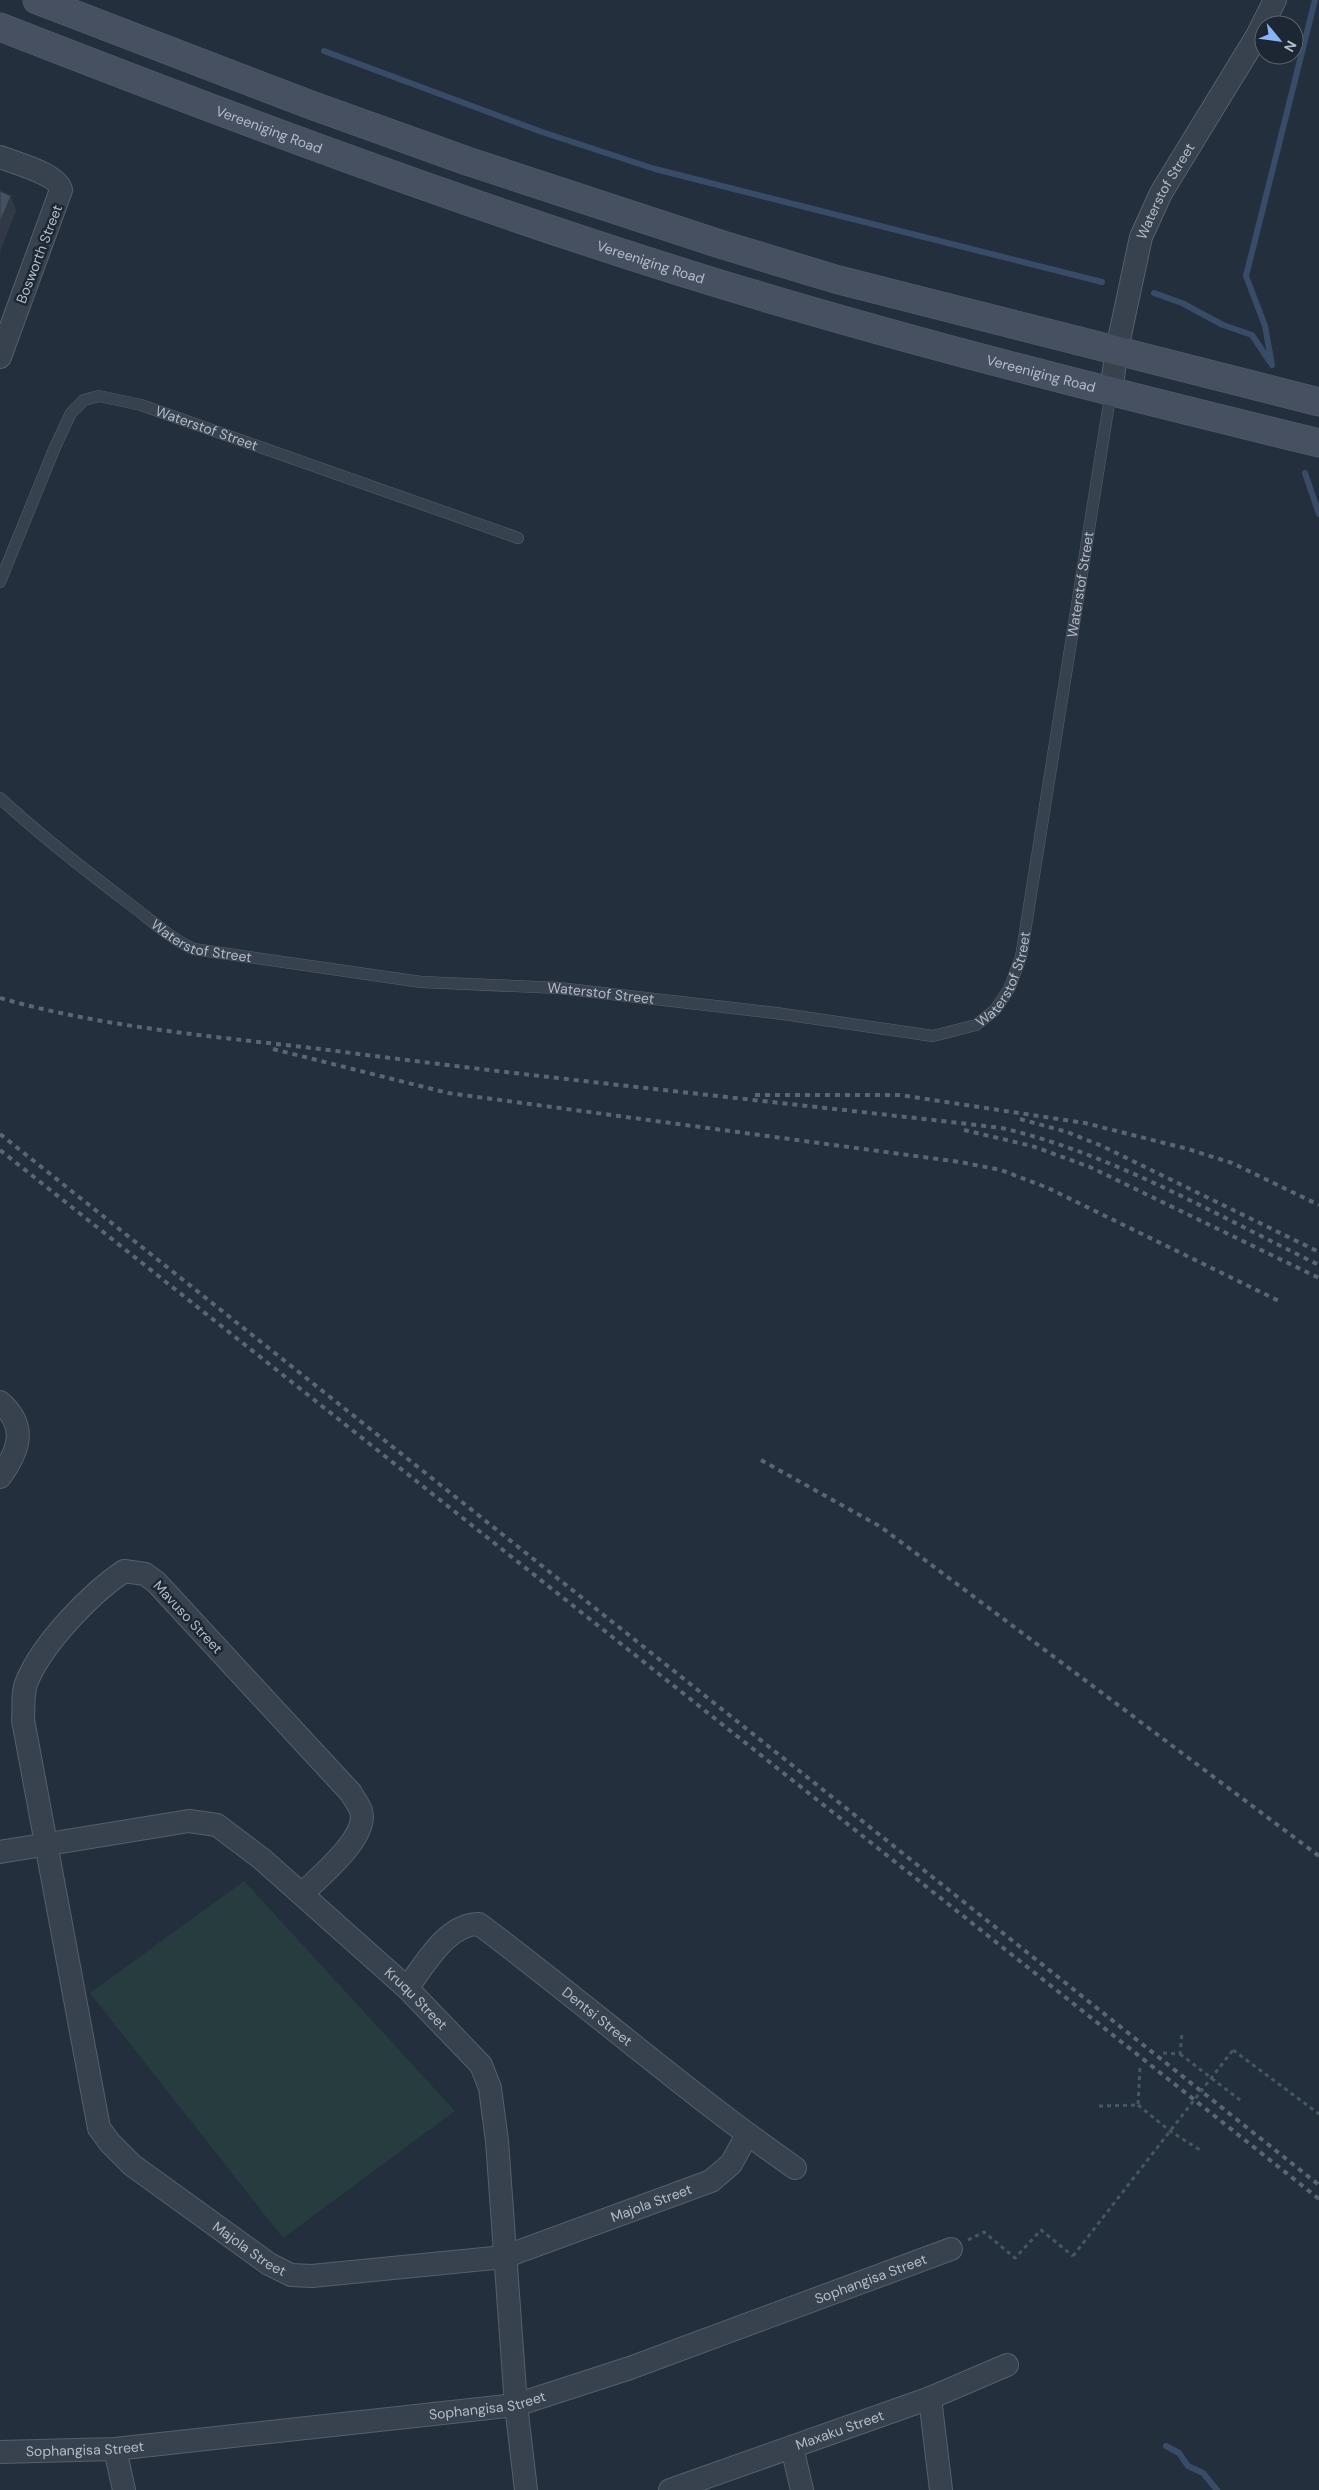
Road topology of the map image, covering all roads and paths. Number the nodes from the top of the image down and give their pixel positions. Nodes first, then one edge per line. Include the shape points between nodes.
1 (37, 0) edge
2 (1275, 0) edge
3 (0, 27) edge
4 (0, 157) edge
5 (1117, 349) junction
6 (0, 357) edge
7 (1111, 391) junction
8 (1319, 402) edge
9 (1319, 443) edge
10 (518, 538) dead end
11 (0, 582) edge
12 (0, 798) edge
13 (0, 1402) edge
14 (0, 1477) edge
15 (47, 1843) junction
16 (0, 1852) edge
17 (302, 1894) junction
18 (407, 1988) junction
19 (1182, 2033) dead end
20 (1163, 2053) dead end
21 (1180, 2054) junction
22 (1140, 2068) dead end
23 (1212, 2078) junction
24 (1240, 2100) dead end
25 (1138, 2105) junction
26 (1099, 2106) dead end
27 (1319, 2114) edge
28 (1170, 2131) junction
29 (747, 2134) junction
30 (1200, 2150) dead end
31 (795, 2168) dead end
32 (951, 2249) joint
33 (504, 2257) junction
34 (1007, 2365) dead end
35 (930, 2398) junction
36 (516, 2406) junction
37 (792, 2447) junction
38 (115, 2449) junction
39 (0, 2452) edge
40 (124, 2490) edge
41 (526, 2490) edge
42 (670, 2490) edge
43 (802, 2490) edge
44 (940, 2490) edge

1 - 5 main road via 311,105 640,218 835,278
2 - 5 street, Waterstof Street via 1257,36 1161,193 1141,237
3 - 7 main road, Vereeniging Road via 331,153 589,242 820,314
4 - 6 street, Bosworth Street via 48,176 60,185 61,190
5 - 7 street, Waterstof Street
5 - 8 main road
7 - 9 main road, Vereeniging Road
7 - 12 lane, Waterstof Street via 1021,957 1009,990 995,1010 976,1025 933,1036 776,1013 559,988 421,982 194,949 180,943 129,904
10 - 11 lane, Waterstof Street via 141,405 99,396 84,400 71,413
13 - 14 street via 13,1420 20,1440 15,1456
15 - 16 street, Kruqu Street
15 - 17 street, Kruqu Street via 189,1821 217,1825
15 - 17 street, Mavuso Street via 23,1720 26,1683 45,1650 72,1619 112,1579 124,1571 135,1571 156,1582 352,1793 361,1811 357,1833 347,1850
15 - 33 street, Majola Street via 99,2128 126,2160 269,2264 291,2275 312,2276
17 - 18 street, Kruqu Street
18 - 29 street, Dentsi Street via 450,1935 469,1924 478,1924
18 - 33 street, Kruqu Street via 481,2066 490,2088 497,2141
19 - 21 path
20 - 21 path
21 - 23 path
22 - 25 path
23 - 24 path
23 - 27 path, bridge via 1232,2050
23 - 28 path, bridge
25 - 26 path
25 - 28 path
28 - 30 path
28 - 32 path, bridge via 1073,2256 1041,2230 1015,2258 984,2232
29 - 31 street, Dentsi Street
29 - 33 street, Majola Street via 731,2164 711,2181
32 - 36 street, Sophangisa Street via 630,2368
33 - 36 street, Kruqu Street
34 - 35 street, Maxaku Street
35 - 37 street, Maxaku Street
35 - 44 street
36 - 38 street, Sophangisa Street
36 - 41 street, Kruqu Street
37 - 42 street, Maxaku Street
37 - 43 street
38 - 39 street, Sophangisa Street
38 - 40 street

